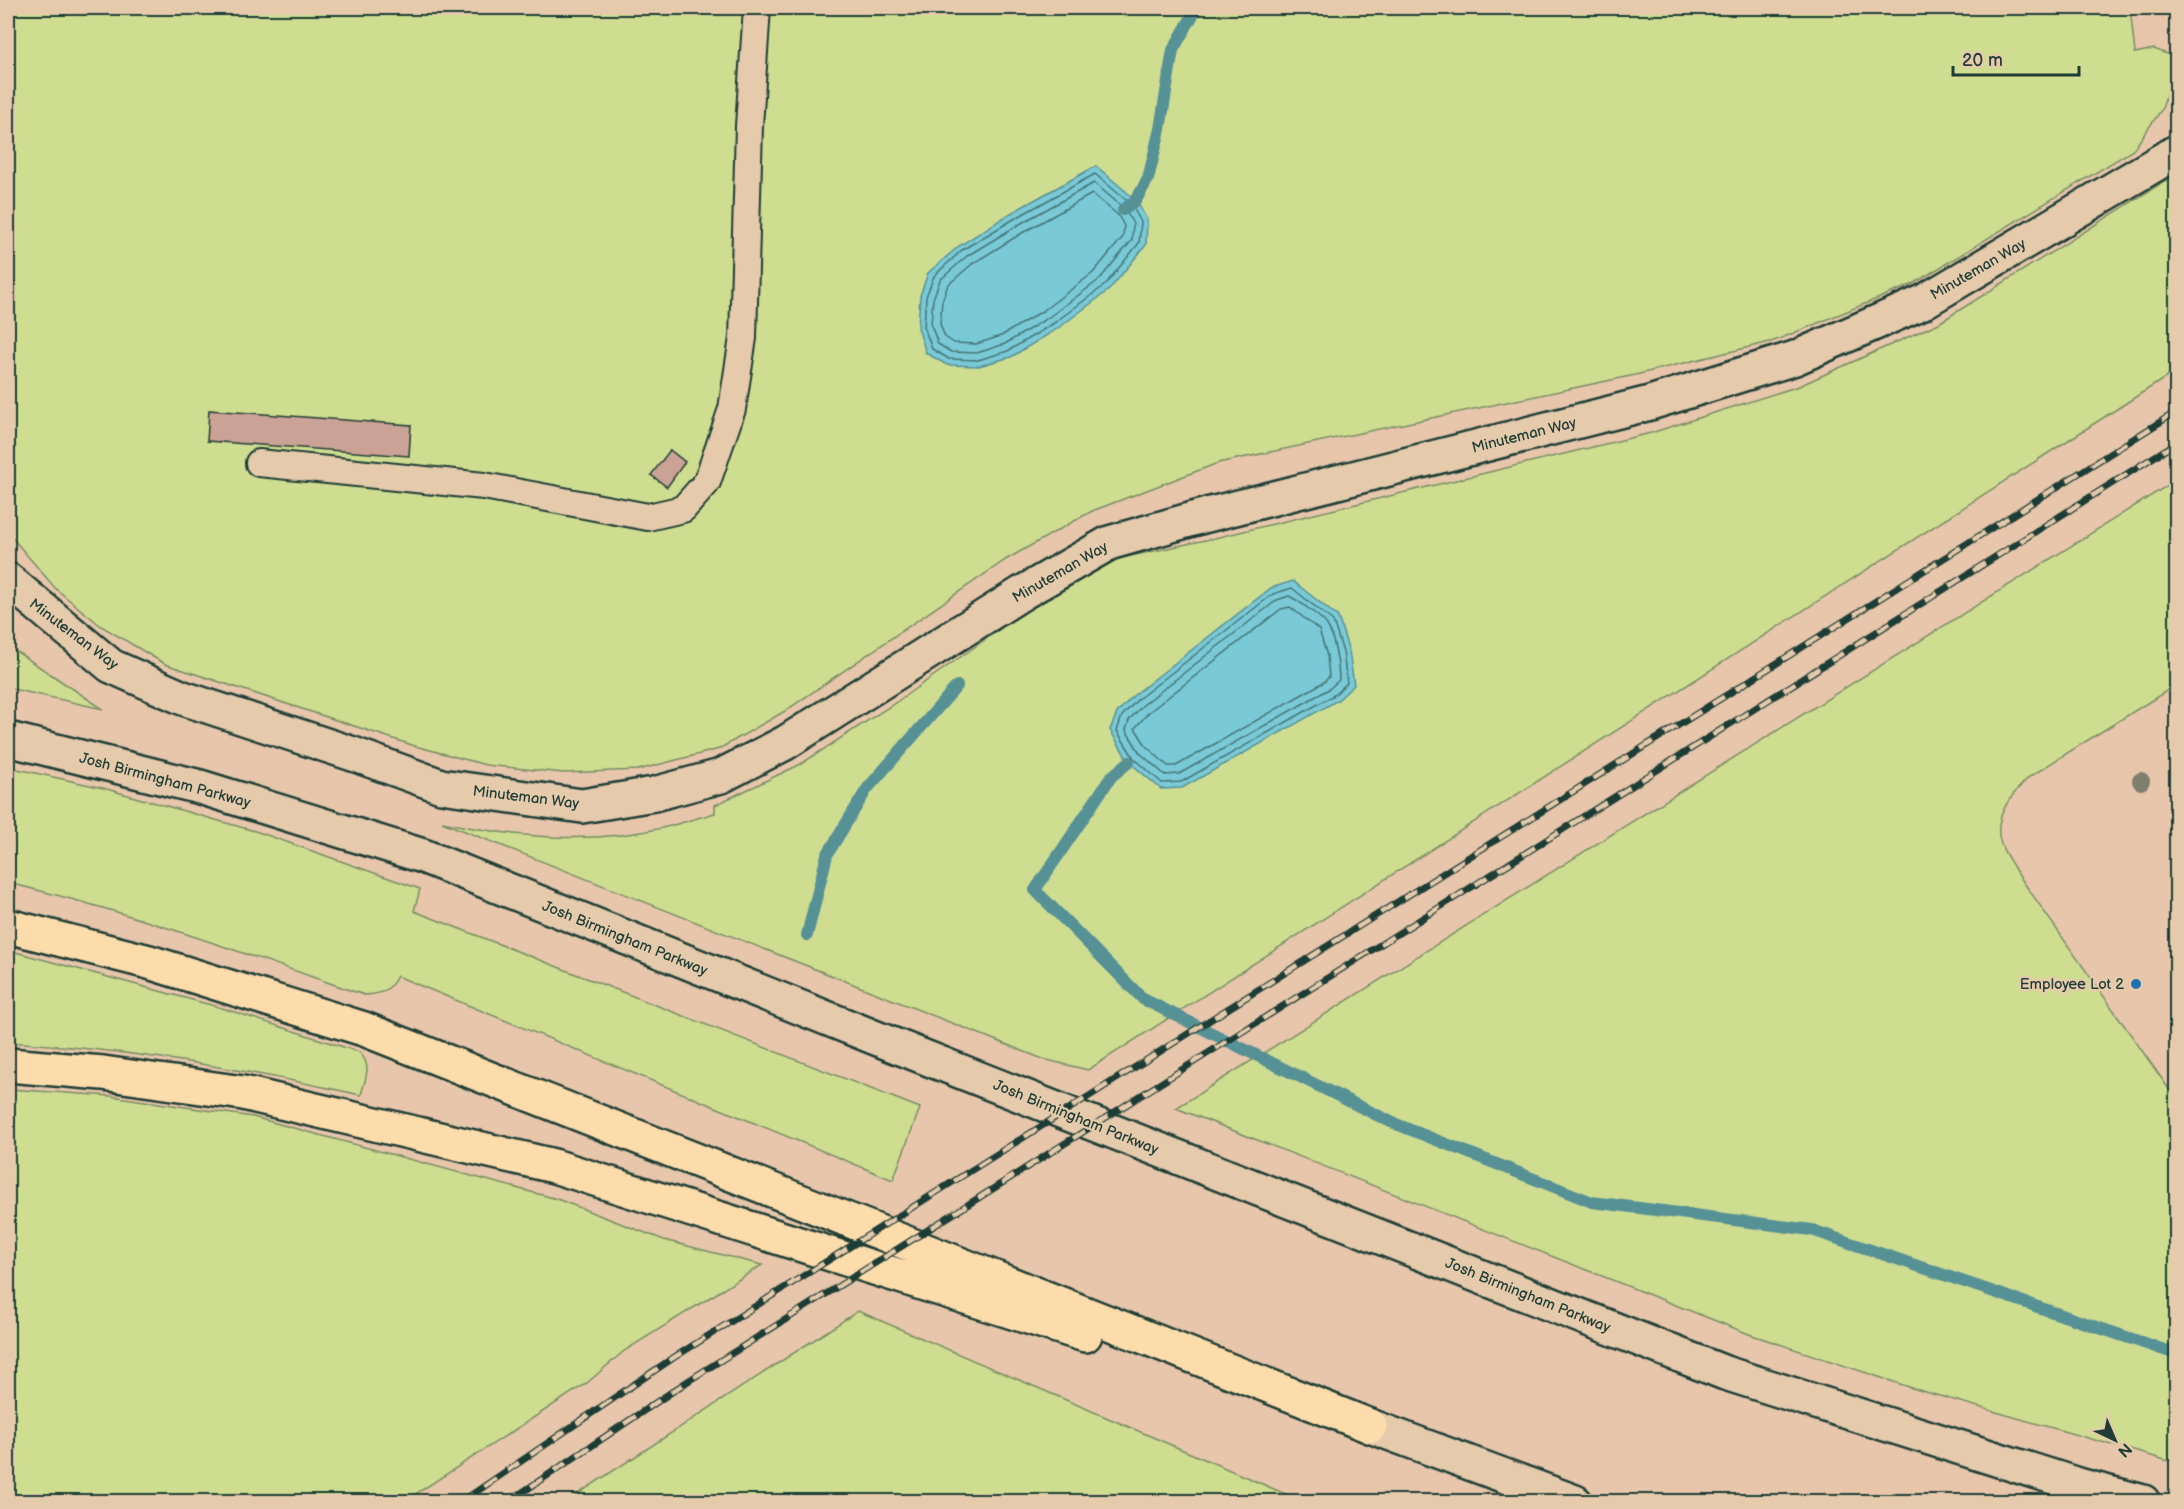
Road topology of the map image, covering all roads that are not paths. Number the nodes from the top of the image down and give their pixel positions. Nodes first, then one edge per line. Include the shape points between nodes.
1 (757, 8) edge
2 (2176, 152) edge
3 (259, 463) dead end
4 (8, 580) edge
5 (8, 738) edge
6 (8, 926) edge
7 (8, 1065) edge
8 (1370, 1426) junction
9 (1575, 1502) edge
10 (2143, 1502) edge

1 - 3 lane via 743,338 732,409 707,482 683,509 648,517 484,486
2 - 4 main road, Minuteman Way via 1923,302 1795,358 1650,403 1109,543 1022,593 785,743 720,776 654,794 582,806 441,786 183,698 111,666
5 - 10 main road, Josh Birmingham Parkway via 200,787 423,856 1725,1373
6 - 8 highway via 149,962 364,1029
7 - 8 highway via 103,1073 243,1093 554,1166
8 - 9 main road

